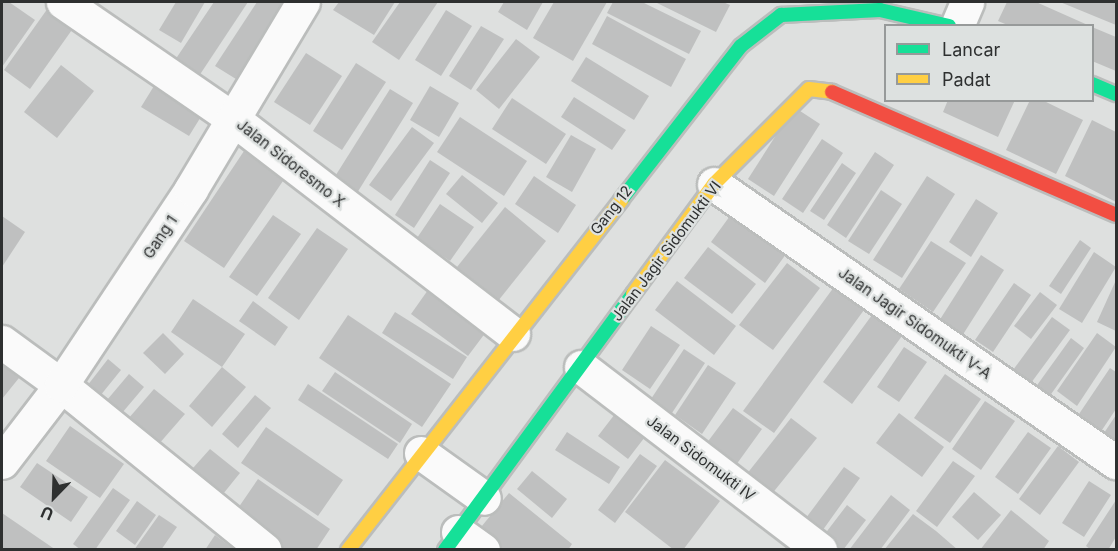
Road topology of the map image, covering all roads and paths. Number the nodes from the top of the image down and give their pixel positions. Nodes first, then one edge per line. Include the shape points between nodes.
1 (63, 2) edge
2 (303, 2) edge
3 (967, 2) edge
4 (773, 8) edge
5 (940, 24) edge
6 (958, 24) edge
7 (1094, 85) edge
8 (1116, 94) edge
9 (233, 119) junction
10 (714, 184) junction
11 (1116, 214) edge
12 (513, 334) junction
13 (2, 342) edge
14 (581, 367) junction
15 (61, 385) junction
16 (421, 453) junction
17 (2, 462) edge
18 (1116, 462) edge
19 (484, 498) junction
20 (462, 544) edge
21 (265, 549) edge
22 (348, 549) edge
23 (820, 549) edge

1 - 9 street, Jalan Sidoresmo X
2 - 9 street, Gang 1
3 - 6 street
4 - 5 street, Gang 12 via 880,10
4 - 12 street, Gang 12
7 - 8 street
9 - 12 street, Jalan Sidoresmo X
9 - 15 street, Gang 1
10 - 11 street, Jalan Jagir Sidomukti VI via 809,88 824,88
10 - 14 street, Jalan Jagir Sidomukti VI
10 - 18 street, Jalan Jagir Sidomukti V-A
12 - 16 street, Gang 12
13 - 15 street
14 - 19 street, Jalan Jagir Sidomukti VI
14 - 23 street, Jalan Sidomukti IV
15 - 17 street, Gang 1
15 - 21 street
16 - 19 street
16 - 22 street, Gang 12
19 - 20 street, Jalan Jagir Sidomukti VI

